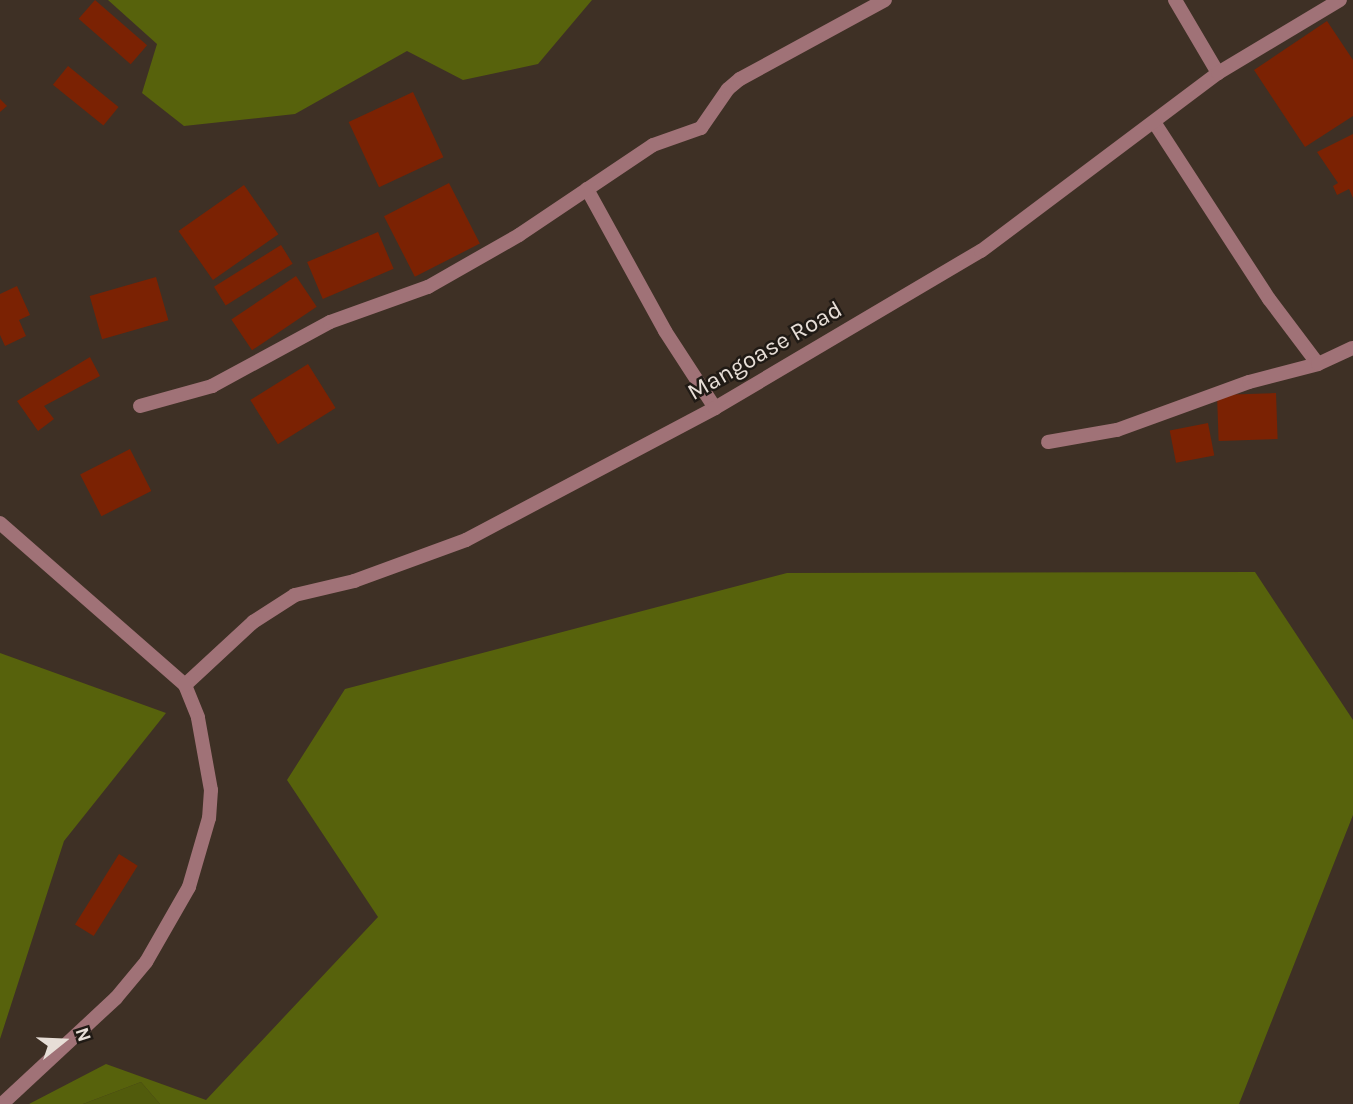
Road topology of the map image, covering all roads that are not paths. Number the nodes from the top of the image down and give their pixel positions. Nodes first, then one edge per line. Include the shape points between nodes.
1 (886, 0) edge
2 (1175, 0) edge
3 (1305, 0) edge
4 (1340, 0) edge
5 (1313, 13) junction
6 (1218, 74) junction
7 (1154, 122) junction
8 (587, 189) junction
9 (1353, 348) edge
10 (1318, 364) junction
11 (140, 406) dead end
12 (715, 408) junction
13 (1048, 442) dead end
14 (0, 523) edge
15 (185, 685) junction
16 (2, 1104) edge

1 - 8 street via 740,79 701,128 653,145
2 - 6 street
3 - 5 street
4 - 5 street, Mangoase Road
5 - 6 street, Mangoase Road
6 - 7 street, Mangoase Road
7 - 10 street via 1269,299
7 - 12 street, Mangoase Road via 981,251
8 - 11 street via 519,235 428,286 330,322 212,386
8 - 12 street via 665,331
9 - 10 street
10 - 13 street via 1249,382 1117,430
12 - 15 street, Mangoase Road via 466,540 354,581 295,595 253,622
14 - 15 street
15 - 16 street via 198,718 211,790 209,818 189,887 146,962 116,998

